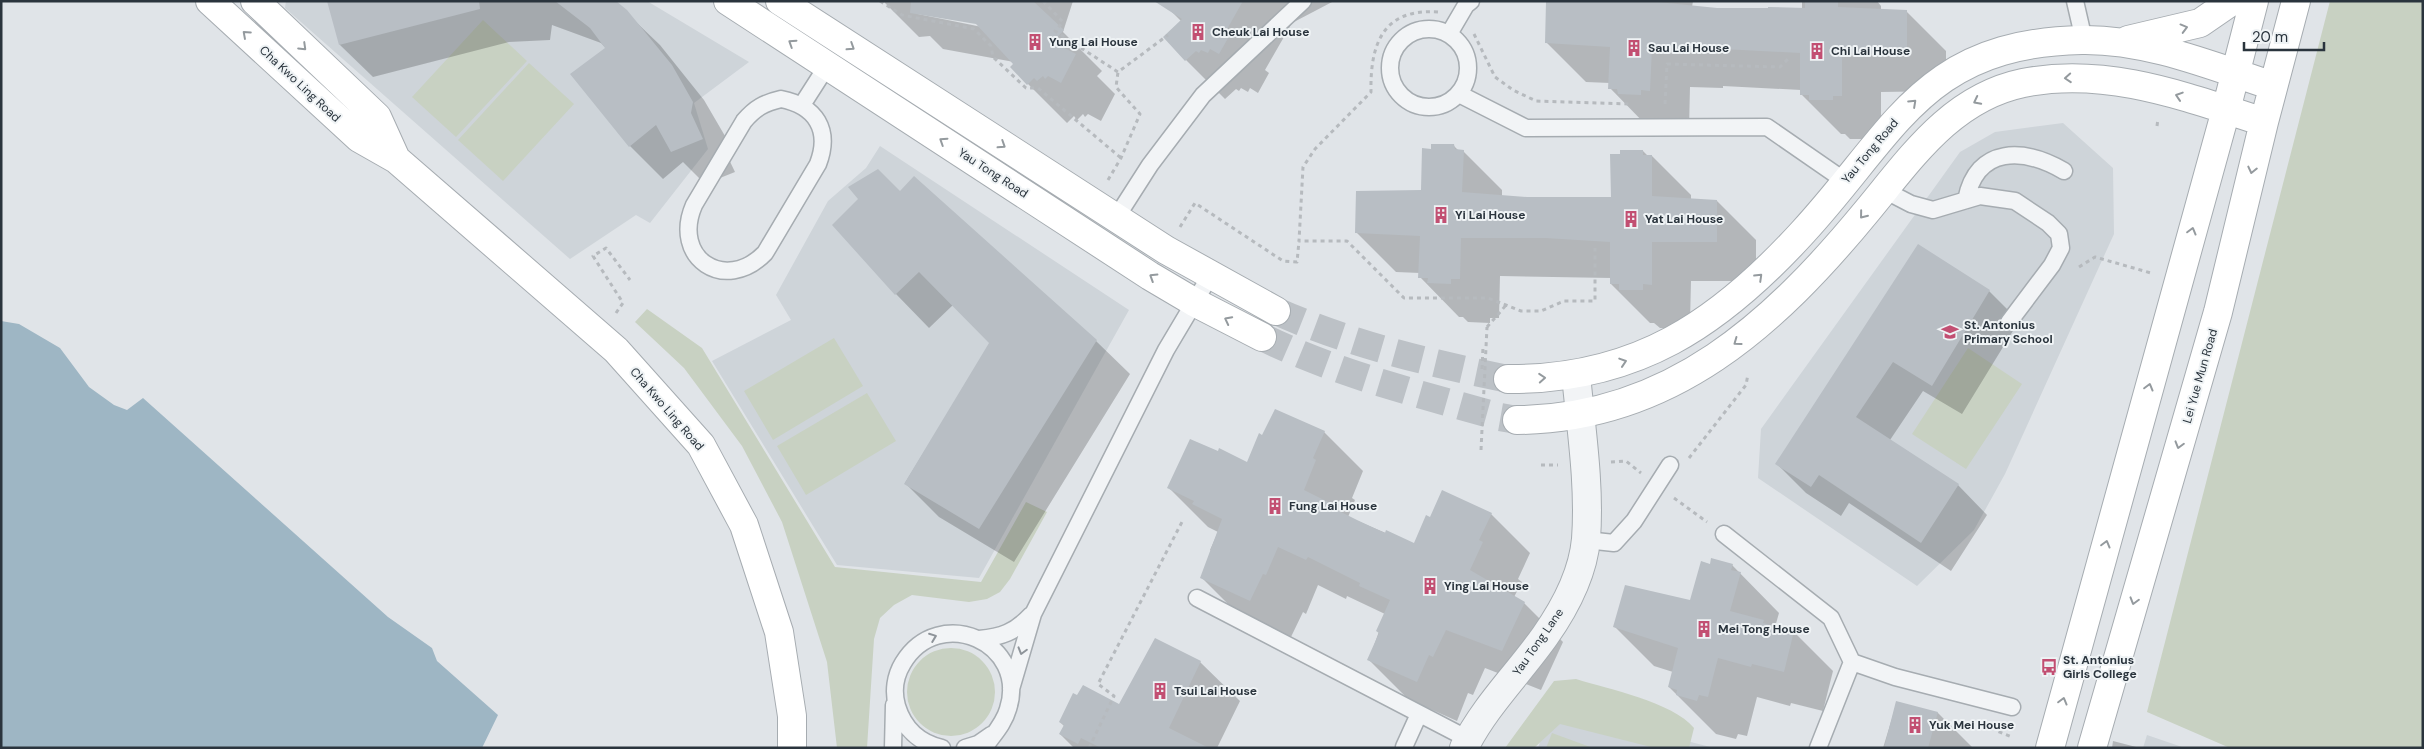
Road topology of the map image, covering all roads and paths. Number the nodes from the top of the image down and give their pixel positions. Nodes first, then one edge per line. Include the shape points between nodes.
1 (210, 1) edge
2 (255, 1) edge
3 (728, 1) edge
4 (780, 1) edge
5 (880, 1) edge
6 (1043, 1) edge
7 (1303, 1) edge
8 (1470, 1) edge
9 (2075, 1) edge
10 (2232, 1) edge
11 (2254, 1) edge
12 (2296, 1) edge
13 (1458, 19) junction
14 (1449, 34) junction
15 (1168, 35) dead end
16 (2084, 40) junction
17 (2119, 42) junction
18 (1790, 58) dead end
19 (827, 66) junction
20 (1118, 72) junction
21 (2236, 74) junction
22 (2273, 86) junction
23 (1459, 94) junction
24 (1639, 104) dead end
25 (1657, 104) dead end
26 (802, 105) junction
27 (2226, 110) junction
28 (2264, 122) junction
29 (1121, 158) junction
30 (396, 159) junction
31 (2064, 171) dead end
32 (1845, 182) junction
33 (1104, 187) dead end
34 (1884, 190) junction
35 (1966, 200) junction
36 (1116, 218) junction
37 (1177, 230) dead end
38 (1299, 241) junction
39 (1596, 248) dead end
40 (2079, 267) dead end
41 (2151, 272) dead end
42 (1210, 276) junction
43 (630, 280) dead end
44 (1194, 302) junction
45 (1507, 304) junction
46 (1276, 311) tunnel mouth
47 (616, 313) dead end
48 (2009, 322) dead end
49 (1262, 337) tunnel mouth
50 (1748, 374) dead end
51 (1576, 375) junction
52 (1508, 379) tunnel mouth
53 (1580, 416) junction
54 (1517, 420) tunnel mouth
55 (1481, 450) dead end
56 (1687, 460) dead end
57 (1670, 465) dead end
58 (1183, 520) dead end
59 (1724, 534) dead end
60 (1586, 540) junction
61 (1197, 598) dead end
62 (1033, 614) junction
63 (979, 639) junction
64 (1852, 662) junction
65 (1011, 689) junction
66 (894, 694) junction
67 (2012, 707) dead end
68 (1419, 714) junction
69 (996, 730) junction
70 (1466, 744) edge
71 (1404, 747) edge
72 (792, 748) edge
73 (894, 748) edge
74 (942, 748) edge
75 (965, 748) edge
76 (984, 748) edge
77 (1089, 748) edge
78 (1818, 748) edge
79 (2050, 748) edge
80 (2092, 748) edge

30 -> 1 street, Cha Kwo Ling Road via 359,138
2 -> 30 street, Cha Kwo Ling Road via 377,117
19 -> 3 street, Yau Tong Road
4 -> 36 street
5 - 29 path via 902,15 974,29 991,46 994,57 1026,88 1038,88
6 - 20 path via 1063,22 1056,31
7 - 36 lane via 1203,95 1150,165
8 - 13 lane
9 - 16 lane
17 -> 10 street via 2200,23
11 - 21 street
12 - 22 street, Lei Yue Mun Road
13 - 14 lane
13 - 24 path via 1477,36 1495,76 1536,101
13 - 38 path via 1441,12 1422,10 1396,20 1377,40 1371,68 1371,92 1314,149 1303,167
14 - 23 lane via 1462,49 1468,69
14 - 23 lane via 1424,29 1407,35 1394,49 1390,74 1401,96 1424,107 1437,107
15 - 20 path
16 - 17 street, Yau Tong Road
32 -> 16 street, Yau Tong Road via 1910,104 1943,78 1990,54 2019,46
17 - 21 street, Yau Tong Road via 2180,56
18 - 25 path via 1780,67 1668,64 1667,104
19 - 26 lane
44 -> 19 street, Yau Tong Road
20 - 29 path via 1116,87 1140,114
21 - 22 street, Yau Tong Road
21 - 27 street
22 - 28 street, Lei Yue Mun Road
23 - 32 lane via 1526,128 1767,126
26 - 26 lane via 818,121 823,135 823,150 818,164 765,252 755,263 742,270 727,272 712,268 691,248 687,234 688,218 694,205 753,110 766,102 781,100
27 - 28 street
27 -> 34 street via 2165,91 2114,80 2073,78 2022,83 1958,111 1938,127
79 -> 27 street
28 -> 80 street, Lei Yue Mun Road via 2218,312
29 - 33 path
30 - 72 street, Cha Kwo Ling Road via 616,350 701,445 744,525 779,632 792,716
31 - 35 lane via 2046,161 2022,154 1999,156 1980,169 1969,187
51 -> 32 street, Yau Tong Road via 1657,349 1727,306 1804,231
34 - 35 lane via 1933,210
34 -> 53 street via 1814,272 1743,338 1710,362 1660,390
35 - 48 lane via 1980,196 2015,200 2048,222 2059,234 2061,248 2052,265
36 - 42 street
37 - 38 path via 1196,203 1283,261 1297,262
38 - 45 path via 1347,241 1404,298 1472,297
39 - 45 path via 1595,301 1564,301 1541,311 1521,311
40 - 41 path via 2095,257
42 - 44 lane
42 - 46 street
43 - 47 path via 606,248 593,256 623,303
49 -> 44 street, Yau Tong Road
44 - 62 lane via 1166,350
45 - 55 path, bridge via 1487,326
50 - 56 path via 1746,385
52 -> 51 street, Yau Tong Road
51 - 53 street, Yau Tong Lane
53 - 54 street
53 - 60 street, Yau Tong Lane
57 - 60 lane via 1634,521 1614,543
58 - 77 path via 1098,684 1114,696
59 - 64 lane via 1831,618
60 - 70 street, Yau Tong Lane via 1564,606
61 - 68 lane
62 - 63 lane via 1006,635
62 -> 65 lane
63 - 65 lane via 995,651 1006,667
66 -> 63 lane via 899,669 909,653 924,640 942,633 961,633
64 - 67 lane via 1895,677
64 - 78 lane
65 - 69 lane via 1008,711
66 - 73 lane
66 - 74 lane via 907,726 924,741
68 - 70 lane
68 - 71 lane
69 - 75 lane via 978,744
69 - 76 lane

